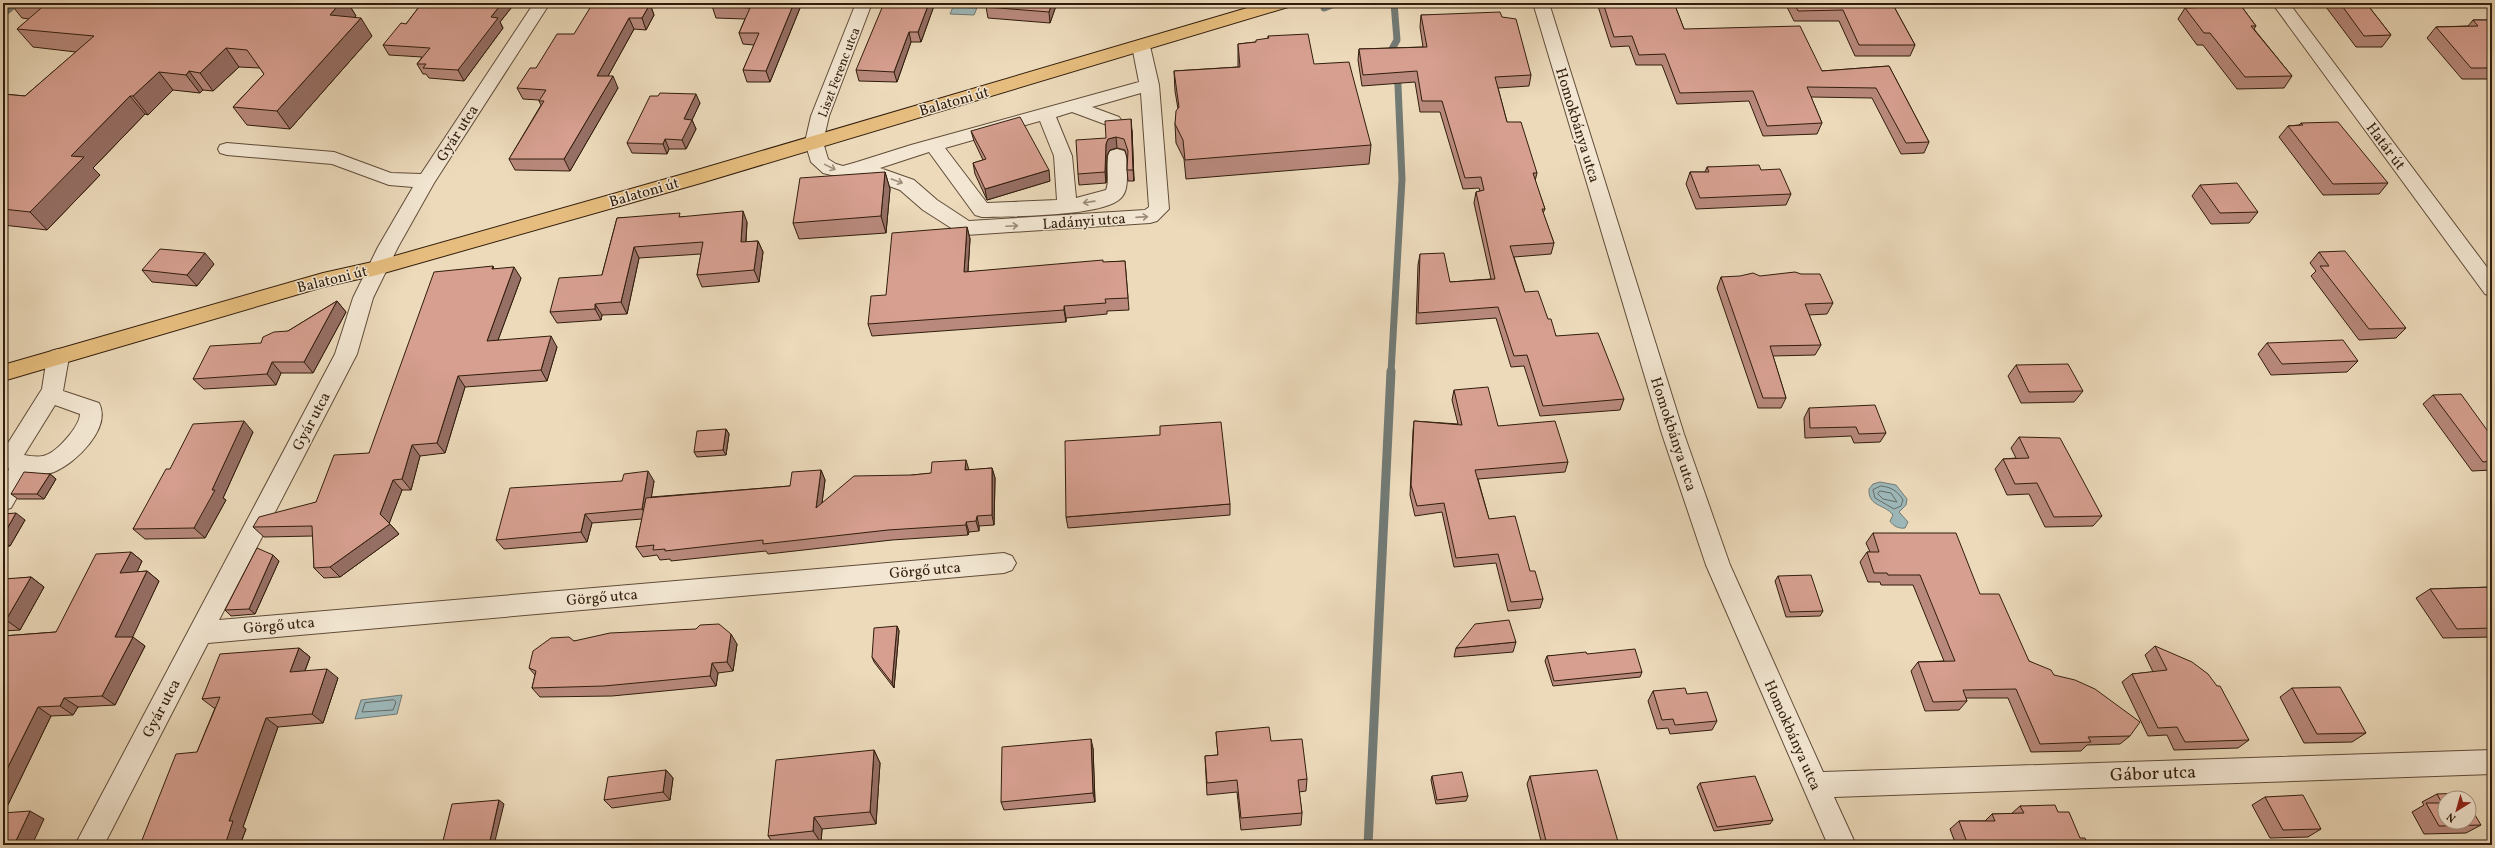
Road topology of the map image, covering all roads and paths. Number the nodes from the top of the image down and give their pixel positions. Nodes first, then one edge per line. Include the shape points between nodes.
1 (542, 3) edge
2 (864, 3) edge
3 (1282, 3) edge
4 (2280, 3) edge
5 (1540, 5) edge
6 (1141, 46) junction
7 (1150, 85) junction
8 (1115, 95) junction
9 (1073, 106) junction
10 (1046, 114) junction
11 (814, 142) junction
12 (933, 145) junction
13 (227, 149) dead end
14 (1117, 155) dead end
15 (860, 168) junction
16 (426, 181) junction
17 (1067, 205) junction
18 (377, 268) junction
19 (2492, 289) edge
20 (58, 357) junction
21 (3, 373) edge
22 (50, 396) junction
23 (23, 465) junction
24 (3, 501) edge
25 (1004, 563) dead end
26 (200, 633) junction
27 (2492, 762) edge
28 (1815, 785) junction
29 (89, 845) edge
30 (1842, 845) edge

1 - 16 street, Gyár utca
2 - 11 street, Liszt Ferenc utca via 820,116
3 - 6 main road, Balatoni út
4 - 19 street, Határ út
5 - 28 street, Homokbánya utca via 1673,434 1715,558
6 - 7 street, Ladányi utca
6 - 11 main road, Balatoni út
7 - 8 street
15 -> 7 street, Ladányi utca via 907,185 930,205 966,228 1150,216 1159,209
8 - 9 street
8 - 9 street via 1112,110 1114,126
9 - 10 street
10 - 12 street
10 - 17 street via 1064,156
11 -> 15 street via 820,162 830,169 843,172
11 - 18 main road, Balatoni út
12 - 15 street
12 - 17 street via 982,210
13 - 16 street via 334,158 389,179
14 -> 17 street via 1118,183 1114,194 1102,200
16 - 18 street, Gyár utca
18 - 20 main road, Balatoni út via 323,280
18 - 26 street, Gyár utca via 363,298 346,354
20 - 21 main road, Balatoni út
20 - 22 street
22 - 23 street via 11,457
22 - 23 street via 91,409 91,421 80,439 58,459 47,464
23 - 24 street
25 - 26 street, Görgő utca
26 - 29 street, Gyár utca
27 - 28 street, Gábor utca
28 - 30 street, Homokbánya utca

